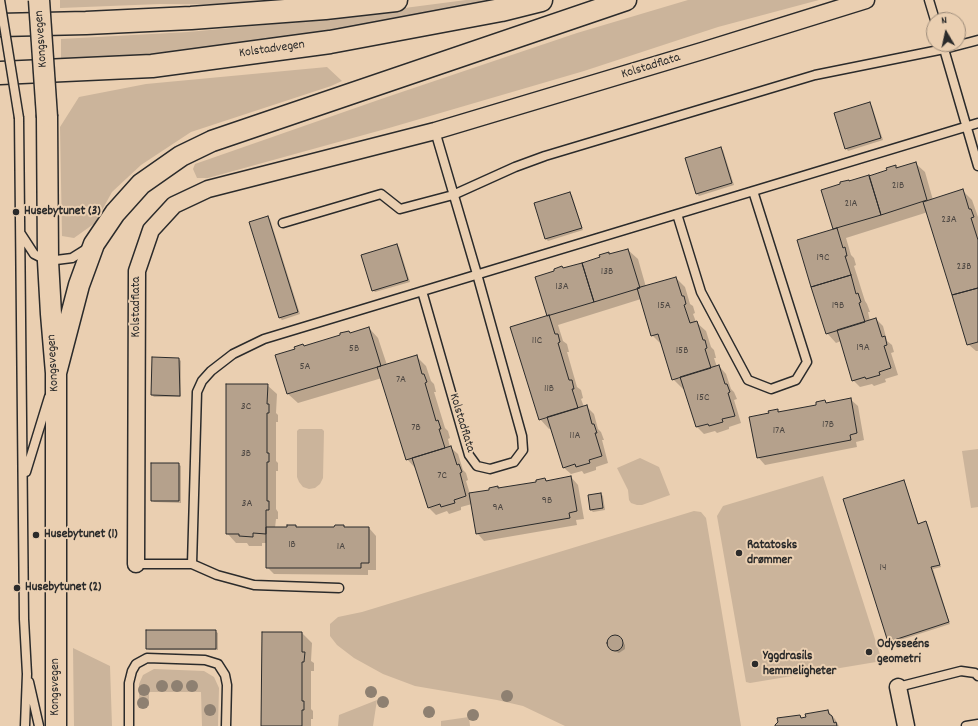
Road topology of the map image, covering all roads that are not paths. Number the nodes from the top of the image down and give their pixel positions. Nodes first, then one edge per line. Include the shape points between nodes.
1 (0, 0) edge
2 (39, 0) edge
3 (396, 0) edge
4 (541, 0) edge
5 (626, 0) edge
6 (866, 0) edge
7 (929, 0) edge
8 (933, 12) edge
9 (0, 25) edge
10 (978, 40) edge
11 (966, 42) edge
12 (926, 50) edge
13 (945, 52) edge
14 (0, 73) edge
15 (978, 123) edge
16 (966, 126) junction
17 (435, 131) junction
18 (978, 166) edge
19 (753, 191) junction
20 (453, 195) junction
21 (677, 214) junction
22 (283, 223) dead end
23 (20, 233) junction
24 (94, 244) junction
25 (48, 261) junction
26 (477, 274) junction
27 (422, 291) junction
28 (56, 373) junction
29 (24, 481) junction
30 (136, 564) joint
31 (192, 564) junction
32 (339, 588) dead end
33 (27, 674) junction
34 (978, 676) edge
35 (898, 687) joint
36 (978, 724) edge
37 (25, 726) edge
38 (39, 726) edge
39 (56, 726) edge
40 (129, 726) edge
41 (226, 726) edge
42 (906, 726) edge
43 (966, 726) edge

1 - 23 lane, bridge via 20,118
2 - 25 street, Kongsvegen, bridge via 47,117
3 - 9 main road via 191,18
4 - 14 main road, Kolstadvegen via 330,42 152,66
5 - 24 street via 212,141 181,156 142,184 115,213
6 - 17 street, Kolstadflata
7 - 8 lane
10 - 11 lane
12 - 20 lane via 815,75 545,156
13 - 16 lane
15 - 16 lane
16 - 18 lane
16 - 19 lane
17 - 20 lane, Kolstadflata
17 - 30 street, Kolstadflata via 208,189 174,205 151,230 137,271
19 - 21 lane
19 - 21 lane via 807,362 796,380 772,389 748,380 700,292
20 - 22 lane via 400,209 381,194
20 - 26 lane, Kolstadflata
21 - 26 lane
23 - 25 lane via 34,254
23 - 29 lane
24 - 25 lane via 72,258
24 - 28 street via 79,285
25 - 28 street, Kongsvegen
26 - 27 lane
26 - 27 lane, Kolstadflata via 522,436 523,450 514,462 490,469 477,466 469,455
27 - 31 lane via 264,339 233,354 202,381 197,392
28 - 29 lane
28 - 39 street, Kongsvegen
29 - 33 lane via 24,619
30 - 31 lane, Kolstadflata
31 - 32 lane, Kolstadflata via 217,575 254,585
33 - 37 lane
33 - 38 lane
34 - 35 lane via 975,673 961,671
35 - 42 street
36 - 43 lane
40 - 41 lane via 129,683 132,671 136,664 147,658 205,660 218,664 225,675 227,685

